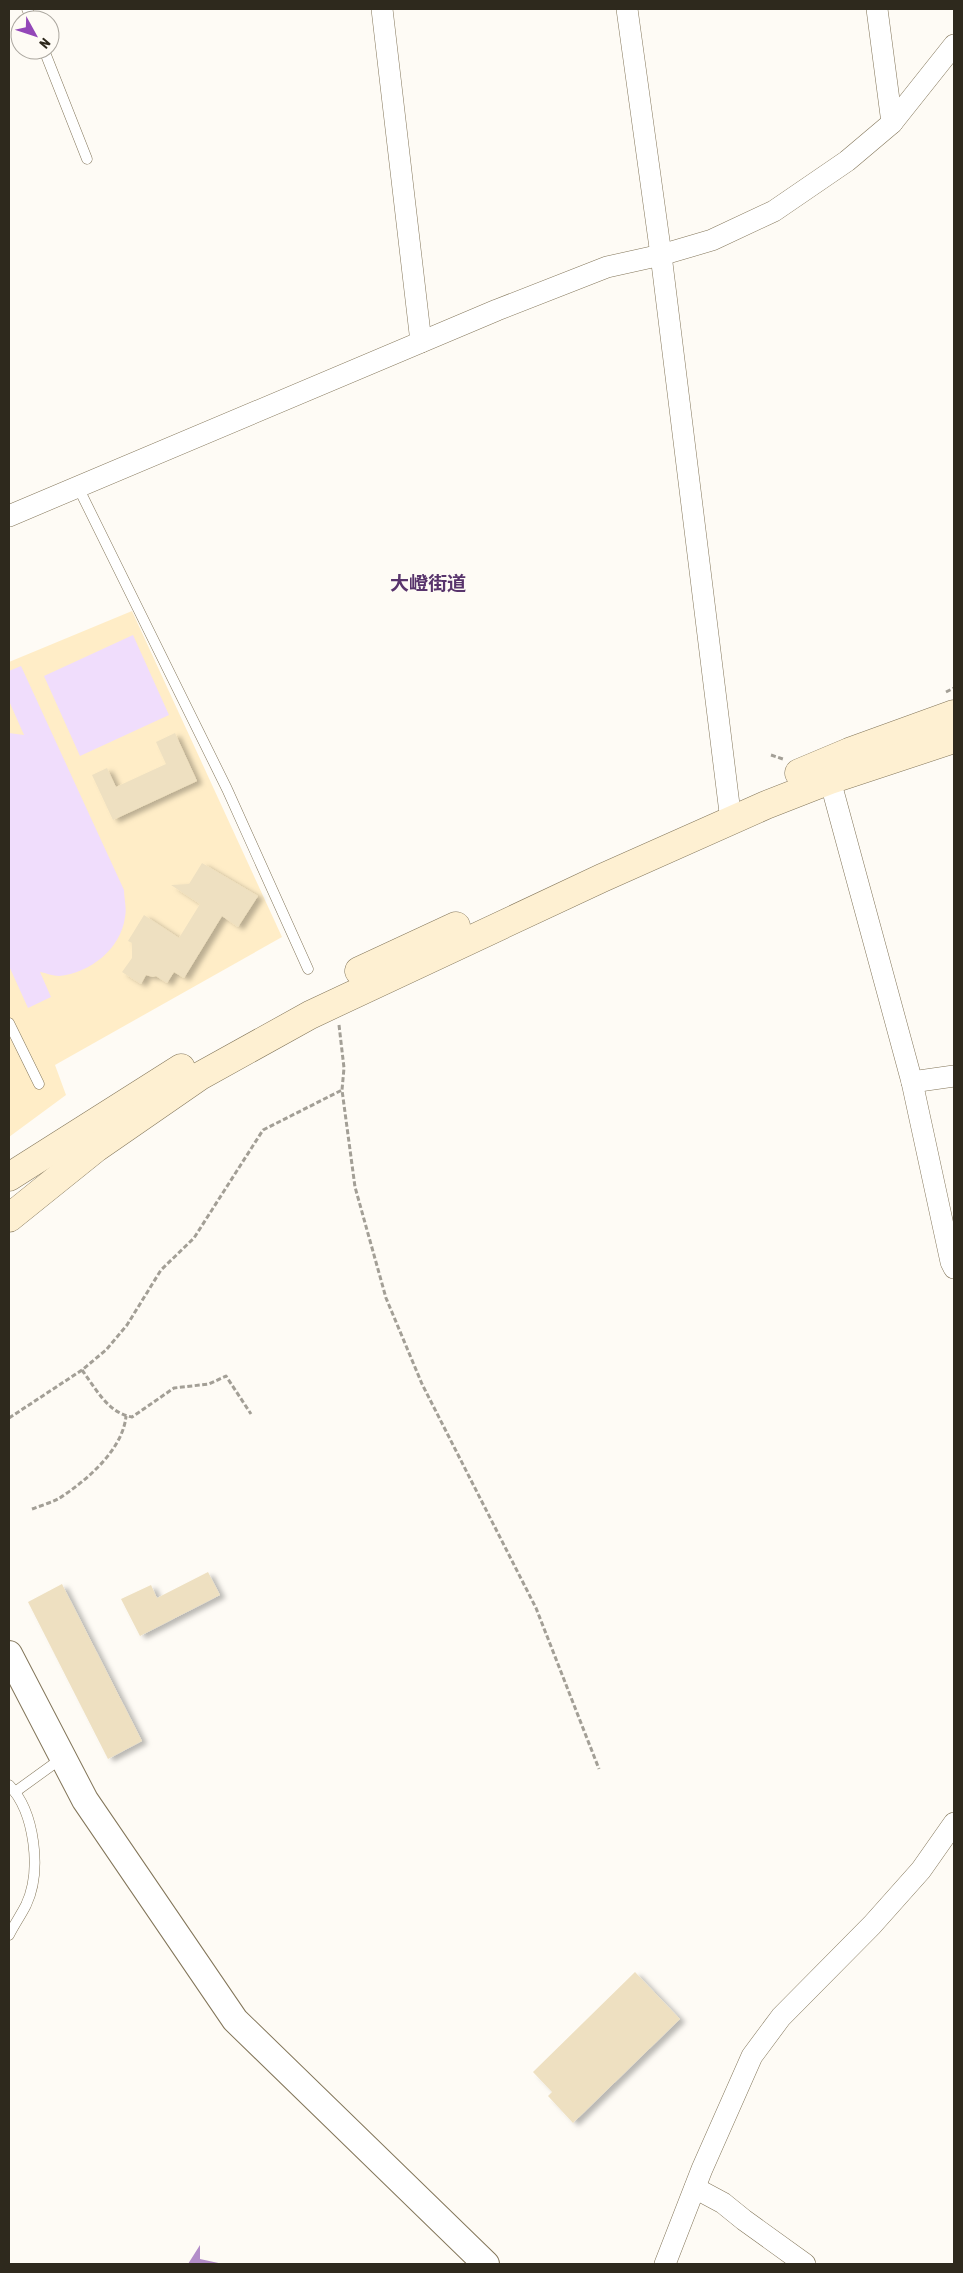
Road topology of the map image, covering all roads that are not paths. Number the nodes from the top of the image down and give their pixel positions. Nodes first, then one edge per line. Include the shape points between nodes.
1 (382, 9) edge
2 (627, 9) edge
3 (877, 9) edge
4 (954, 45) edge
5 (954, 54) edge
6 (48, 60) edge
7 (936, 66) junction
8 (892, 123) junction
9 (87, 159) dead end
10 (661, 255) junction
11 (421, 342) junction
12 (78, 487) junction
13 (9, 516) edge
14 (954, 714) edge
15 (954, 739) edge
16 (830, 780) junction
17 (729, 811) junction
18 (308, 969) dead end
19 (9, 1023) edge
20 (954, 1076) edge
21 (912, 1082) junction
22 (39, 1084) dead end
23 (9, 1177) edge
24 (9, 1218) edge
25 (954, 1268) edge
26 (9, 1654) edge
27 (63, 1758) junction
28 (12, 1788) edge
29 (954, 1823) edge
30 (9, 1935) edge
31 (695, 2188) junction
32 (486, 2264) edge
33 (665, 2264) edge
34 (805, 2264) edge

1 - 11 street
2 - 10 street
3 - 8 street
4 - 7 street
5 - 7 street
6 - 9 lane
7 - 8 street
8 - 10 street via 848,161 774,211 712,240
10 - 11 street via 607,266
10 - 17 street
11 - 12 street
12 - 13 street
12 - 18 lane via 227,789
14 - 17 main road via 849,752
15 - 16 main road
16 - 17 main road
16 - 21 street
17 - 23 main road via 414,945 304,998 196,1058
17 - 24 main road via 602,878 331,1005 200,1076 96,1148
19 - 22 lane
20 - 21 street
21 - 25 street
26 - 27 street
27 - 28 lane
27 - 32 street via 85,1800 235,2020
28 - 30 lane via 31,1827 35,1866 27,1904
29 - 31 street via 920,1870 872,1925 781,2017 752,2056
31 - 33 street
31 - 34 street via 723,2203

